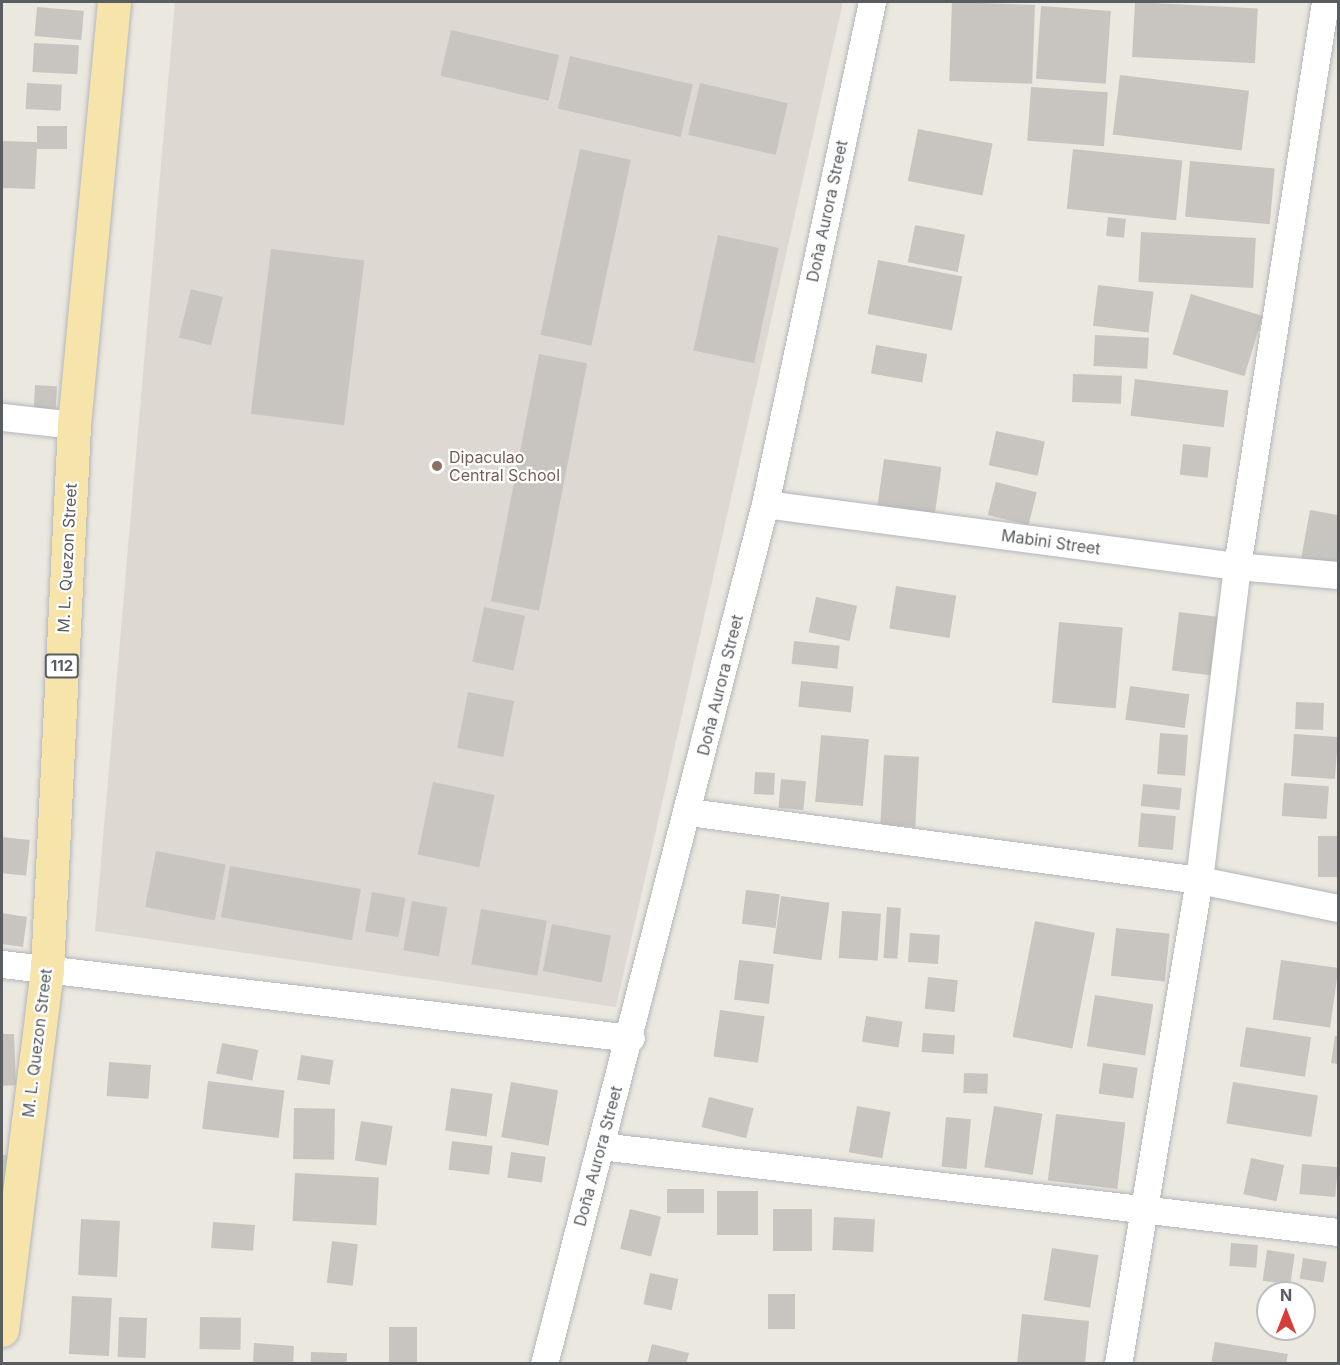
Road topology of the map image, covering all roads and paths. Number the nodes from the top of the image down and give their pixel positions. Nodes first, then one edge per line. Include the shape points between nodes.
1 (114, 2) edge
2 (872, 2) edge
3 (1325, 2) edge
4 (2, 417) edge
5 (74, 424) junction
6 (765, 504) junction
7 (1237, 566) junction
8 (1338, 575) edge
9 (689, 812) junction
10 (1199, 880) junction
11 (1338, 908) edge
12 (2, 964) edge
13 (47, 969) junction
14 (631, 1038) junction
15 (600, 1146) junction
16 (1140, 1210) junction
17 (1338, 1232) edge
18 (2, 1330) edge
19 (544, 1364) edge
20 (1118, 1364) edge

1 - 5 main road, M. L. Quezon Street / 112
2 - 6 street, Doña Aurora Street
3 - 7 street
4 - 5 street
5 - 13 main road, M. L. Quezon Street / 112
6 - 7 street, Mabini Street
6 - 9 street, Doña Aurora Street
7 - 8 street, Mabini Street
7 - 10 street
9 - 10 street
9 - 14 street, Doña Aurora Street
10 - 11 street
10 - 16 street
12 - 13 street
13 - 14 street
13 - 18 main road, M. L. Quezon Street / 112
14 - 15 street, Doña Aurora Street
15 - 16 street
15 - 19 street, Doña Aurora Street
16 - 17 street
16 - 20 street

